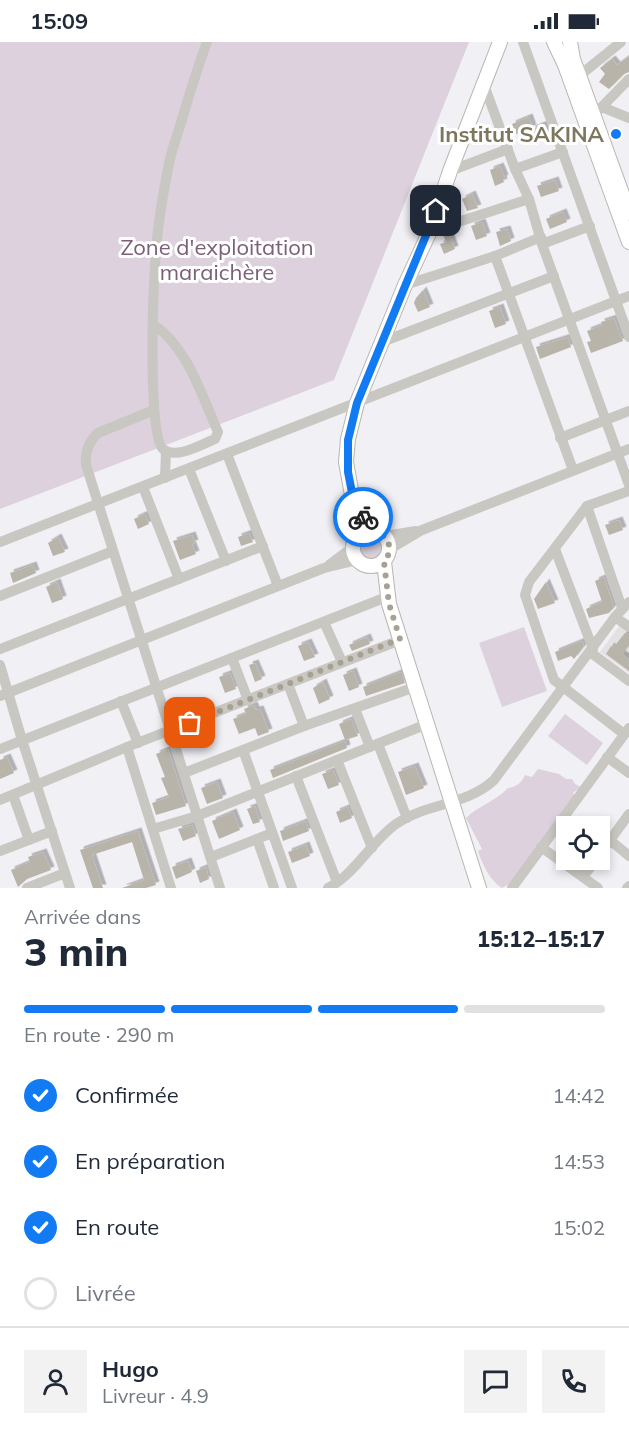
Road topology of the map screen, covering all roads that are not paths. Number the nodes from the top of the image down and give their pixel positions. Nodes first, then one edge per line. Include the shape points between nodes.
1 (207, 42) edge
2 (500, 42) edge
3 (523, 42) edge
4 (554, 42) edge
5 (570, 42) edge
6 (621, 42) edge
7 (579, 76) junction
8 (629, 79) edge
9 (484, 85) junction
10 (598, 111) junction
11 (629, 118) edge
12 (508, 149) junction
13 (563, 152) junction
14 (515, 169) junction
15 (450, 171) junction
16 (529, 199) junction
17 (629, 213) edge
18 (590, 226) junction
19 (430, 231) junction
20 (541, 240) junction
21 (629, 242) edge
22 (495, 256) junction
23 (554, 276) junction
24 (405, 285) junction
25 (508, 294) junction
26 (629, 296) edge
27 (617, 302) junction
28 (570, 320) junction
29 (153, 324) junction
30 (629, 337) edge
31 (524, 338) junction
32 (382, 342) junction
33 (357, 403) junction
34 (154, 410) junction
35 (629, 411) edge
36 (605, 420) junction
37 (560, 438) junction
38 (629, 449) edge
39 (166, 451) junction
40 (618, 453) junction
41 (227, 454) junction
42 (189, 469) junction
43 (573, 470) junction
44 (165, 478) junction
45 (629, 485) edge
46 (143, 487) junction
47 (629, 491) edge
48 (98, 504) junction
49 (586, 506) junction
50 (0, 541) edge
51 (263, 546) junction
52 (371, 548) junction
53 (555, 549) junction
54 (113, 551) junction
55 (226, 561) junction
56 (179, 579) junction
57 (278, 586) junction
58 (0, 596) edge
59 (129, 599) junction
60 (387, 601) junction
61 (626, 605) edge
62 (615, 617) junction
63 (324, 622) junction
64 (629, 627) edge
65 (400, 639) junction
66 (141, 640) junction
67 (0, 649) edge
68 (591, 650) junction
69 (232, 658) junction
70 (342, 663) junction
71 (0, 666) edge
72 (629, 681) edge
73 (288, 684) junction
74 (157, 687) junction
75 (415, 687) junction
76 (562, 688) junction
77 (4, 694) edge
78 (248, 699) junction
79 (121, 701) junction
80 (355, 709) junction
81 (427, 724) junction
82 (304, 726) junction
83 (170, 730) junction
84 (627, 731) edge
85 (22, 740) junction
86 (132, 745) junction
87 (374, 745) junction
88 (0, 748) edge
89 (243, 750) junction
90 (607, 758) junction
91 (337, 760) junction
92 (184, 773) junction
93 (629, 773) edge
94 (296, 776) junction
95 (37, 784) junction
96 (258, 792) junction
97 (13, 795) junction
98 (0, 801) edge
99 (452, 802) junction
100 (629, 814) edge
101 (198, 816) junction
102 (407, 818) junction
103 (153, 829) junction
104 (52, 831) junction
105 (272, 833) junction
106 (257, 839) junction
107 (29, 840) junction
108 (610, 840) joint
109 (542, 847) junction
110 (372, 848) junction
111 (0, 851) edge
112 (629, 856) edge
113 (211, 857) junction
114 (588, 870) edge
115 (65, 873) junction
116 (583, 877) junction
117 (332, 885) edge
118 (517, 886) edge
119 (27, 888) edge
120 (70, 888) edge
121 (171, 888) edge
122 (220, 888) edge
123 (274, 888) edge
124 (292, 888) edge
125 (479, 888) edge
126 (598, 888) edge

1 - 29 street via 168,168 155,266
2 - 9 main road
3 - 13 street
4 - 21 main road
5 - 7 main road
6 - 7 street
7 - 10 main road
8 - 10 street
9 - 12 street
9 - 15 main road
10 - 11 street
10 - 17 main road
12 - 14 street
12 - 15 street
13 - 14 street
13 - 18 street
14 - 16 street
15 - 19 main road
16 - 19 street
16 - 20 street
18 - 20 street
18 - 27 street
19 - 24 main road
20 - 22 street
20 - 23 street
22 - 24 street
22 - 25 street
23 - 25 street
23 - 28 street
24 - 32 main road
25 - 31 street
25 - 32 street
26 - 27 street
27 - 28 street
27 - 30 street
28 - 31 street
28 - 36 street
29 - 34 street
29 - 39 street via 168,335 186,361 218,432 217,438 184,451
31 - 33 street
31 - 37 street
32 - 33 main road
33 - 41 street
33 - 52 main road via 346,449 348,472 355,508
34 - 39 street via 157,438
34 - 48 street via 106,428 93,438 85,456
35 - 36 street
36 - 37 street
36 - 40 street
37 - 43 street
38 - 40 street
39 - 44 street
40 - 43 street
40 - 45 street
41 - 42 street
41 - 51 street
42 - 44 street
42 - 55 street
43 - 52 street
44 - 46 street
46 - 48 street
46 - 56 street
47 - 49 street
48 - 50 street
48 - 54 street
49 - 53 street
49 - 61 street
51 - 55 street
51 - 57 street
52 - 57 street
52 - 60 main road
53 - 68 street
53 - 76 street via 529,582 525,595 554,680
54 - 58 street
54 - 59 street
55 - 56 street
56 - 59 street
57 - 66 street
59 - 66 street
59 - 67 street
60 - 63 street
60 - 65 main road
61 - 62 street
62 - 64 street
62 - 68 street
63 - 69 street
63 - 70 street
65 - 70 street
65 - 75 main road
66 - 74 street
66 - 77 street
68 - 72 street
68 - 76 street
69 - 74 street
69 - 78 street
70 - 73 street
71 - 77 street
73 - 78 street
73 - 82 street
74 - 79 street
74 - 83 street
75 - 80 street
75 - 81 main road
76 - 84 street
76 - 99 street via 494,780 476,794
77 - 85 street
78 - 83 street
79 - 85 street
79 - 86 street
80 - 82 street
80 - 87 street
81 - 87 street
81 - 99 main road
82 - 89 street
83 - 86 street
83 - 92 street
84 - 90 street
85 - 88 street
85 - 95 street
86 - 95 street
86 - 103 street
87 - 91 street
87 - 102 street
89 - 92 street
89 - 96 street
90 - 93 street
90 - 109 street
91 - 94 street
91 - 110 street
92 - 101 street
94 - 96 street
94 - 117 street
95 - 97 street
95 - 104 street
96 - 101 street
96 - 105 street
97 - 98 street
97 - 107 street
99 - 102 street
99 - 125 main road
100 - 108 street
101 - 103 street
101 - 113 street
102 - 110 street via 394,825
103 - 121 street
104 - 107 street
104 - 115 street
105 - 106 street
105 - 124 street
106 - 113 street
106 - 123 street
107 - 111 street
108 - 112 street
109 - 116 street
109 - 118 street
110 - 117 street
113 - 122 street
114 - 116 street
115 - 119 street
115 - 120 street
116 - 126 street

